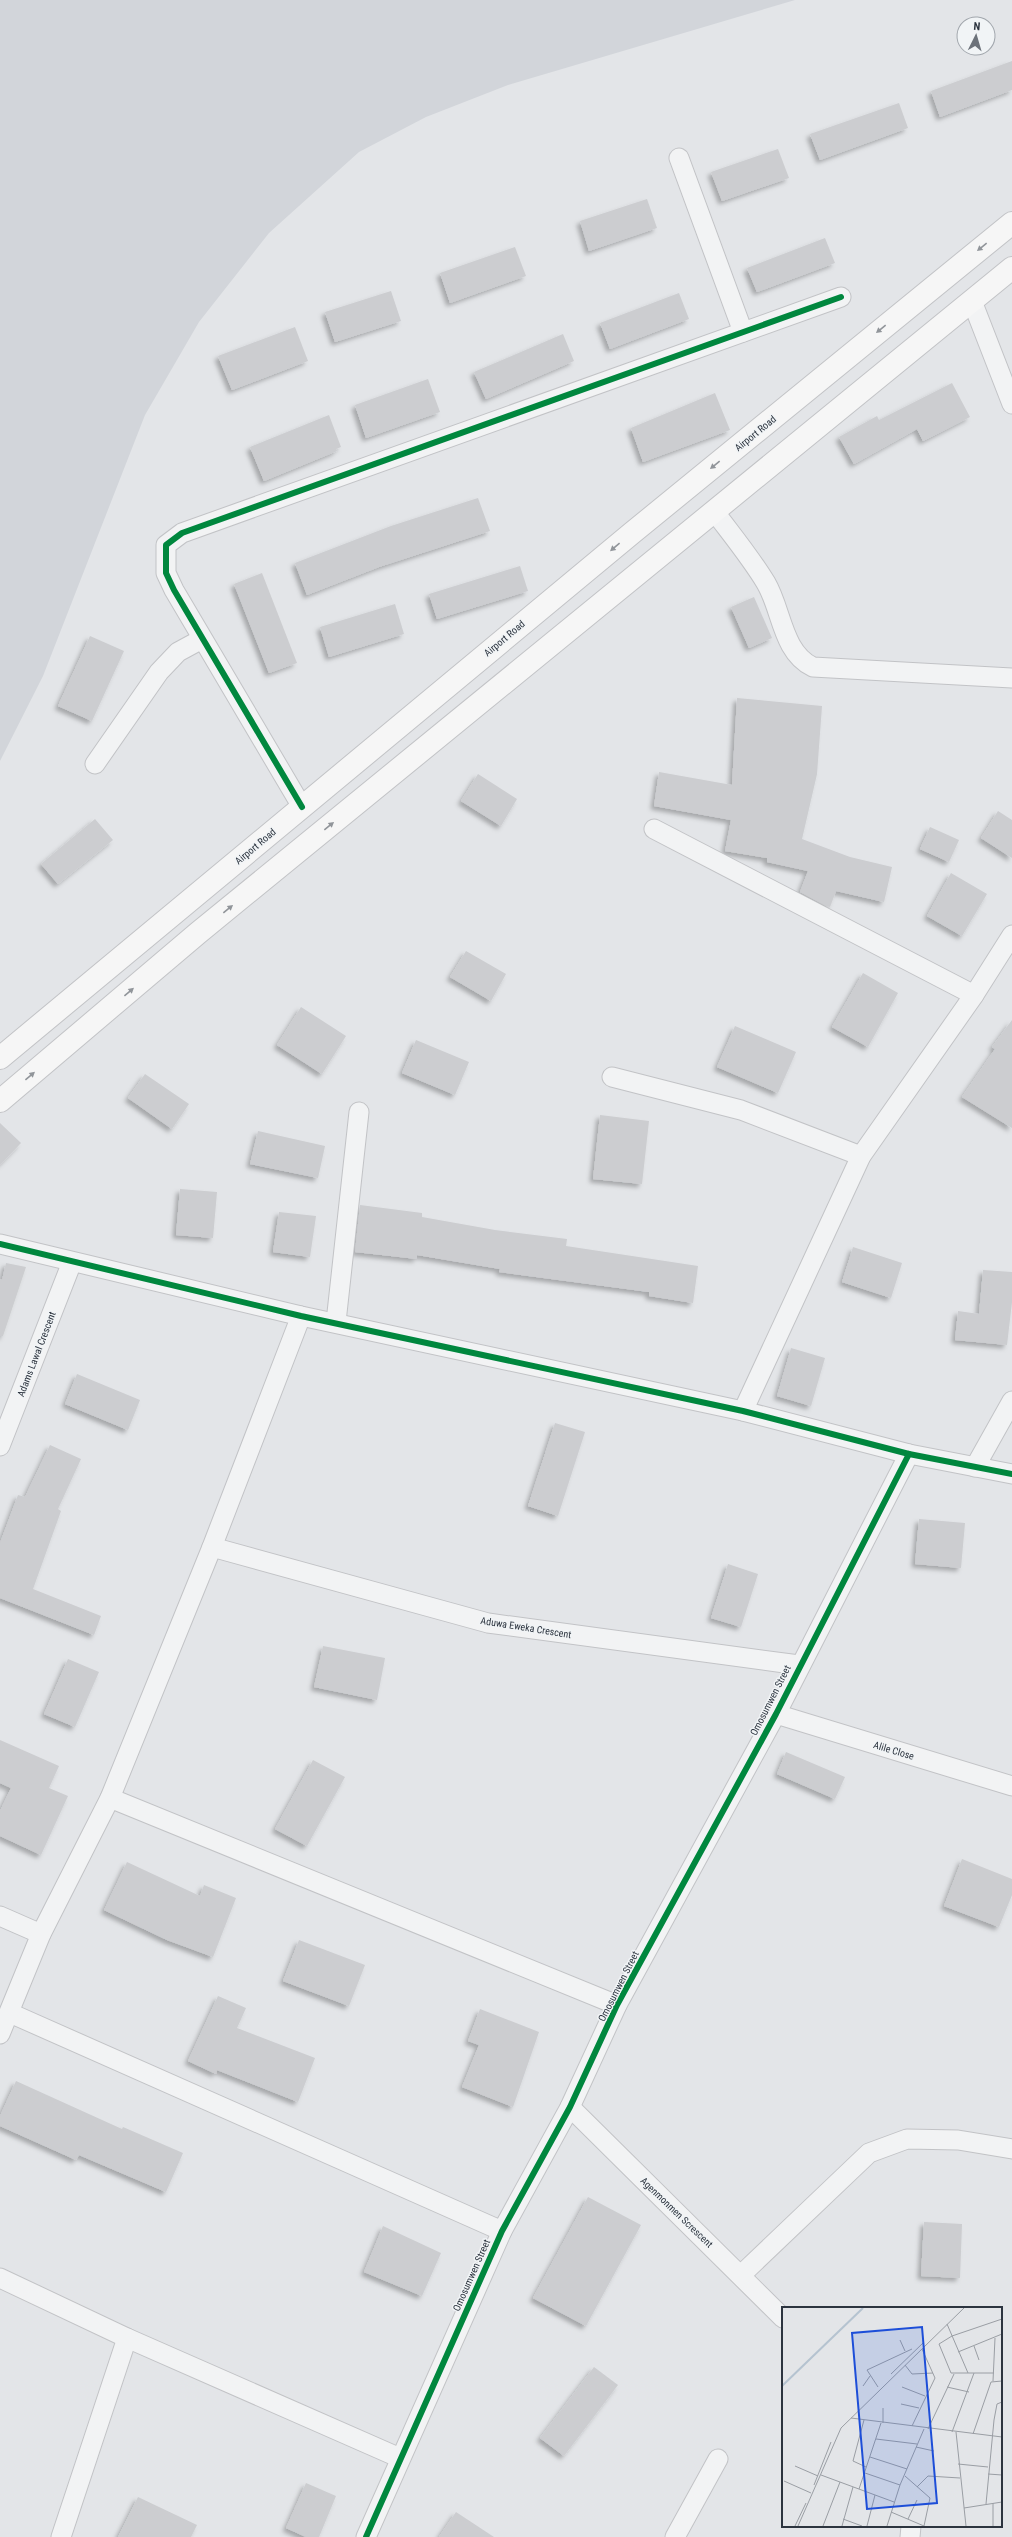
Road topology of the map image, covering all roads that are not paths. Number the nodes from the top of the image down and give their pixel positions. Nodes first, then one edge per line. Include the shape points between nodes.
1 (679, 158) dead end
2 (1012, 223) edge
3 (1012, 268) edge
4 (841, 297) dead end
5 (972, 300) junction
6 (743, 332) junction
7 (1012, 404) edge
8 (714, 511) junction
9 (202, 639) junction
10 (1012, 678) edge
11 (95, 764) dead end
12 (302, 807) junction
13 (654, 829) dead end
14 (180, 908) junction
15 (198, 933) junction
16 (1012, 936) edge
17 (974, 995) junction
18 (0, 1058) edge
19 (612, 1077) dead end
20 (0, 1101) edge
21 (359, 1112) dead end
22 (861, 1156) junction
23 (0, 1244) edge
24 (72, 1262) junction
25 (301, 1316) junction
26 (336, 1322) junction
27 (1012, 1401) edge
28 (743, 1410) junction
29 (0, 1446) edge
30 (909, 1454) junction
31 (975, 1466) junction
32 (1012, 1474) edge
33 (212, 1547) junction
34 (799, 1665) junction
35 (776, 1714) junction
36 (1012, 1786) edge
37 (110, 1798) junction
38 (0, 1916) edge
39 (40, 1934) junction
40 (617, 2005) junction
41 (10, 2013) junction
42 (0, 2034) edge
43 (570, 2108) junction
44 (1012, 2149) edge
45 (502, 2231) junction
46 (741, 2275) junction
47 (0, 2278) edge
48 (782, 2317) edge
49 (127, 2338) junction
50 (400, 2458) junction
51 (718, 2459) dead end
52 (60, 2537) edge
53 (366, 2537) edge
54 (675, 2537) edge

1 - 6 street
2 -> 12 main road, Airport Road
3 - 5 main road
4 - 6 street
5 - 7 street
5 - 8 main road
6 - 9 street via 182,533 166,546 166,573
8 - 10 street via 767,584 793,650 801,661 813,667
15 -> 8 main road
9 - 11 street via 178,652 159,672
9 - 12 street
12 - 14 main road, Airport Road
13 - 17 street
14 - 15 main road
14 - 18 main road, Airport Road
20 -> 15 main road
16 - 17 street
17 - 22 street
19 - 22 street via 741,1110
21 - 26 street
22 - 28 street
23 - 24 street
24 - 25 street
24 - 29 street, Adams Lawal Crescent
25 - 26 street
25 - 33 street
26 - 28 street
27 - 31 street
28 - 30 street
30 - 31 street
30 - 34 street, Omosumwen Street
31 - 32 street
33 - 34 street, Aduwa Eweka Crescent via 488,1623
33 - 37 street
34 - 35 street, Omosumwen Street
35 - 36 street, Alile Close
35 - 40 street, Omosumwen Street
37 - 39 street
37 - 40 street
38 - 39 street
39 - 41 street
40 - 43 street, Omosumwen Street
41 - 42 street
41 - 45 street
43 - 45 street, Omosumwen Street
43 - 46 street, Agenmonmen Screscent
44 - 46 street via 958,2140 907,2139 869,2153
45 - 50 street, Omosumwen Street
46 - 48 street, Agenmonmen Screscent
47 - 49 street
49 - 50 street
49 - 52 street
50 - 53 street, Omosumwen Street
51 - 54 street

